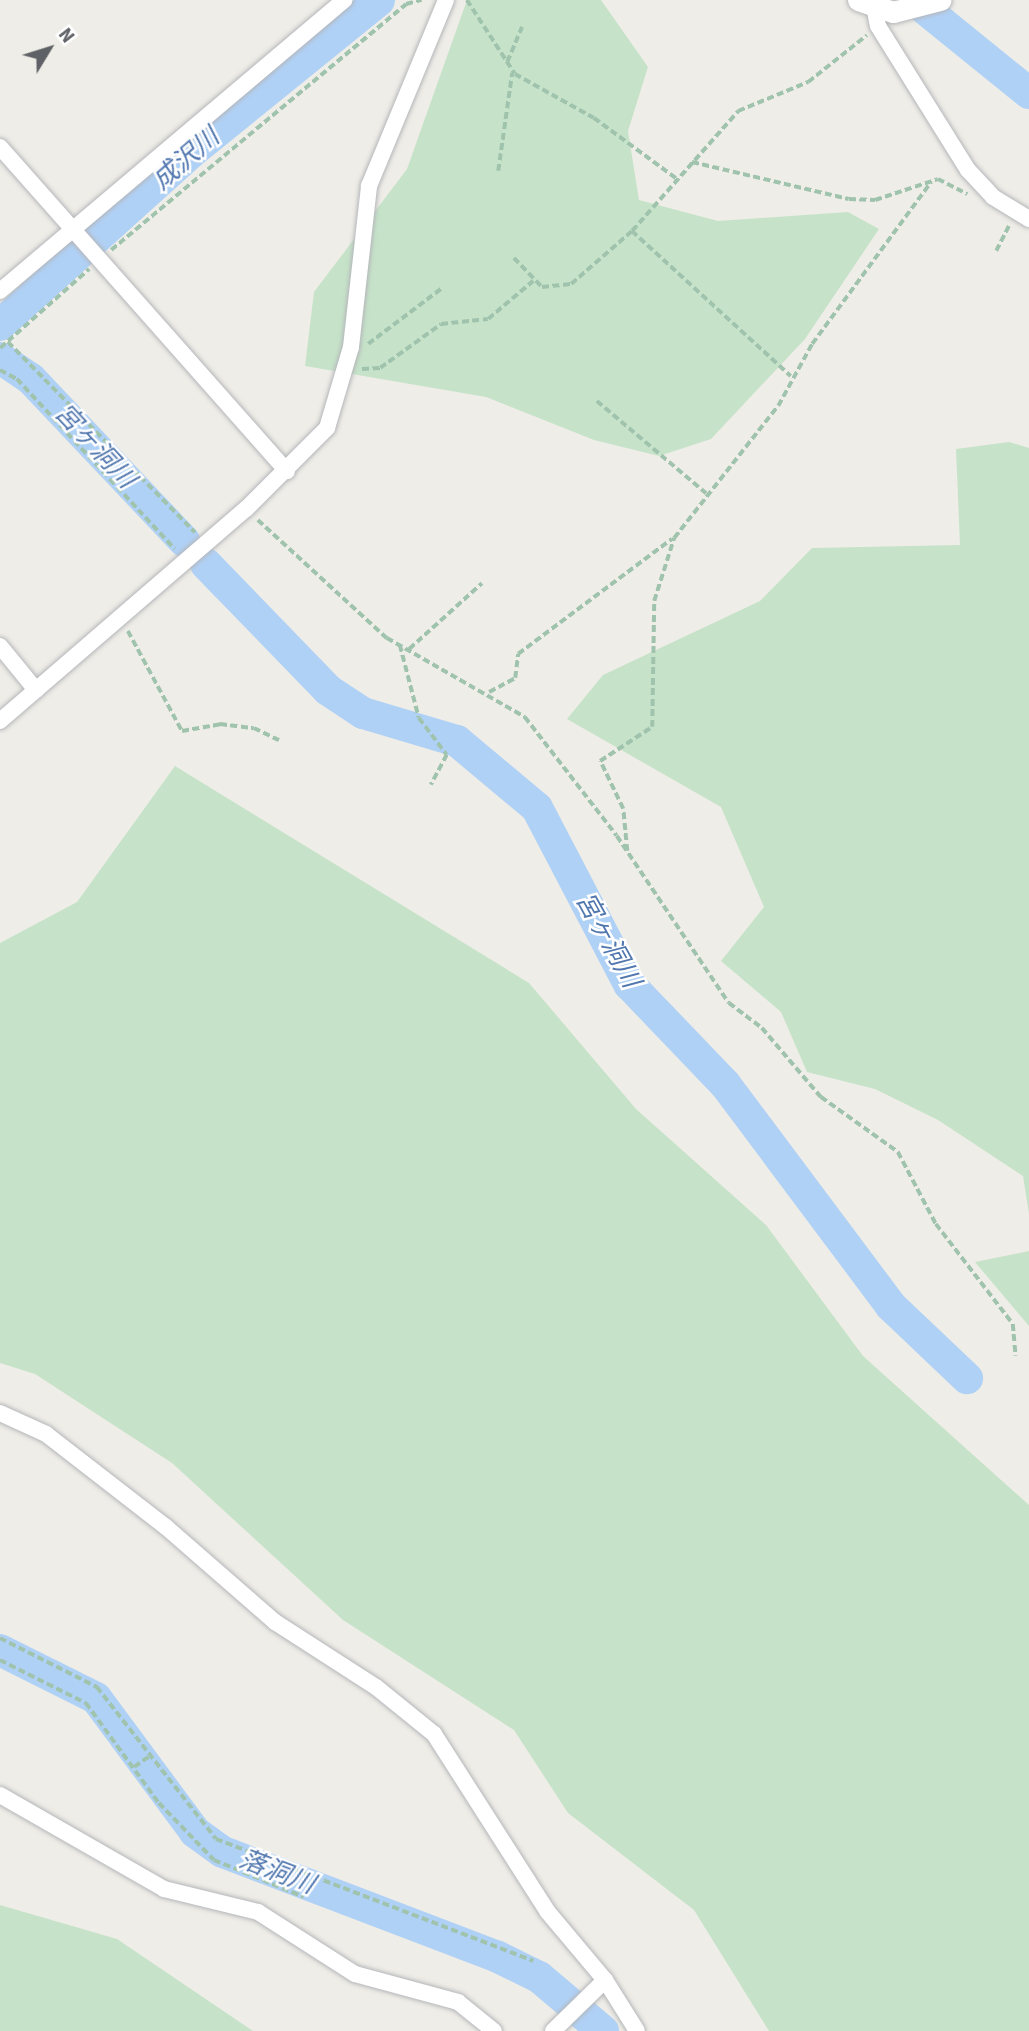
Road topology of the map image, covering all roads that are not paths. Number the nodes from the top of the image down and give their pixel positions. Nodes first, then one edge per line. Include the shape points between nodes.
1 (344, 0) edge
2 (446, 0) edge
3 (938, 1) edge
4 (870, 12) edge
5 (0, 146) edge
6 (1029, 219) edge
7 (71, 231) junction
8 (0, 291) edge
9 (287, 471) junction
10 (0, 646) edge
11 (36, 690) junction
12 (0, 721) edge
13 (0, 1413) edge
14 (0, 1795) edge
15 (605, 1980) junction
16 (494, 2031) edge
17 (553, 2031) edge
18 (637, 2031) edge

1 - 7 street
2 - 9 street via 369,186 351,347 327,428
3 - 4 main road via 912,9
4 - 6 street via 968,170 993,197
5 - 7 street
7 - 8 street
7 - 9 street
9 - 11 street
10 - 11 street
11 - 12 street
13 - 15 street via 46,1434 275,1622 376,1687 434,1734 547,1910
14 - 16 street via 164,1889 258,1912 355,1974 458,2002
15 - 17 street
15 - 18 street

